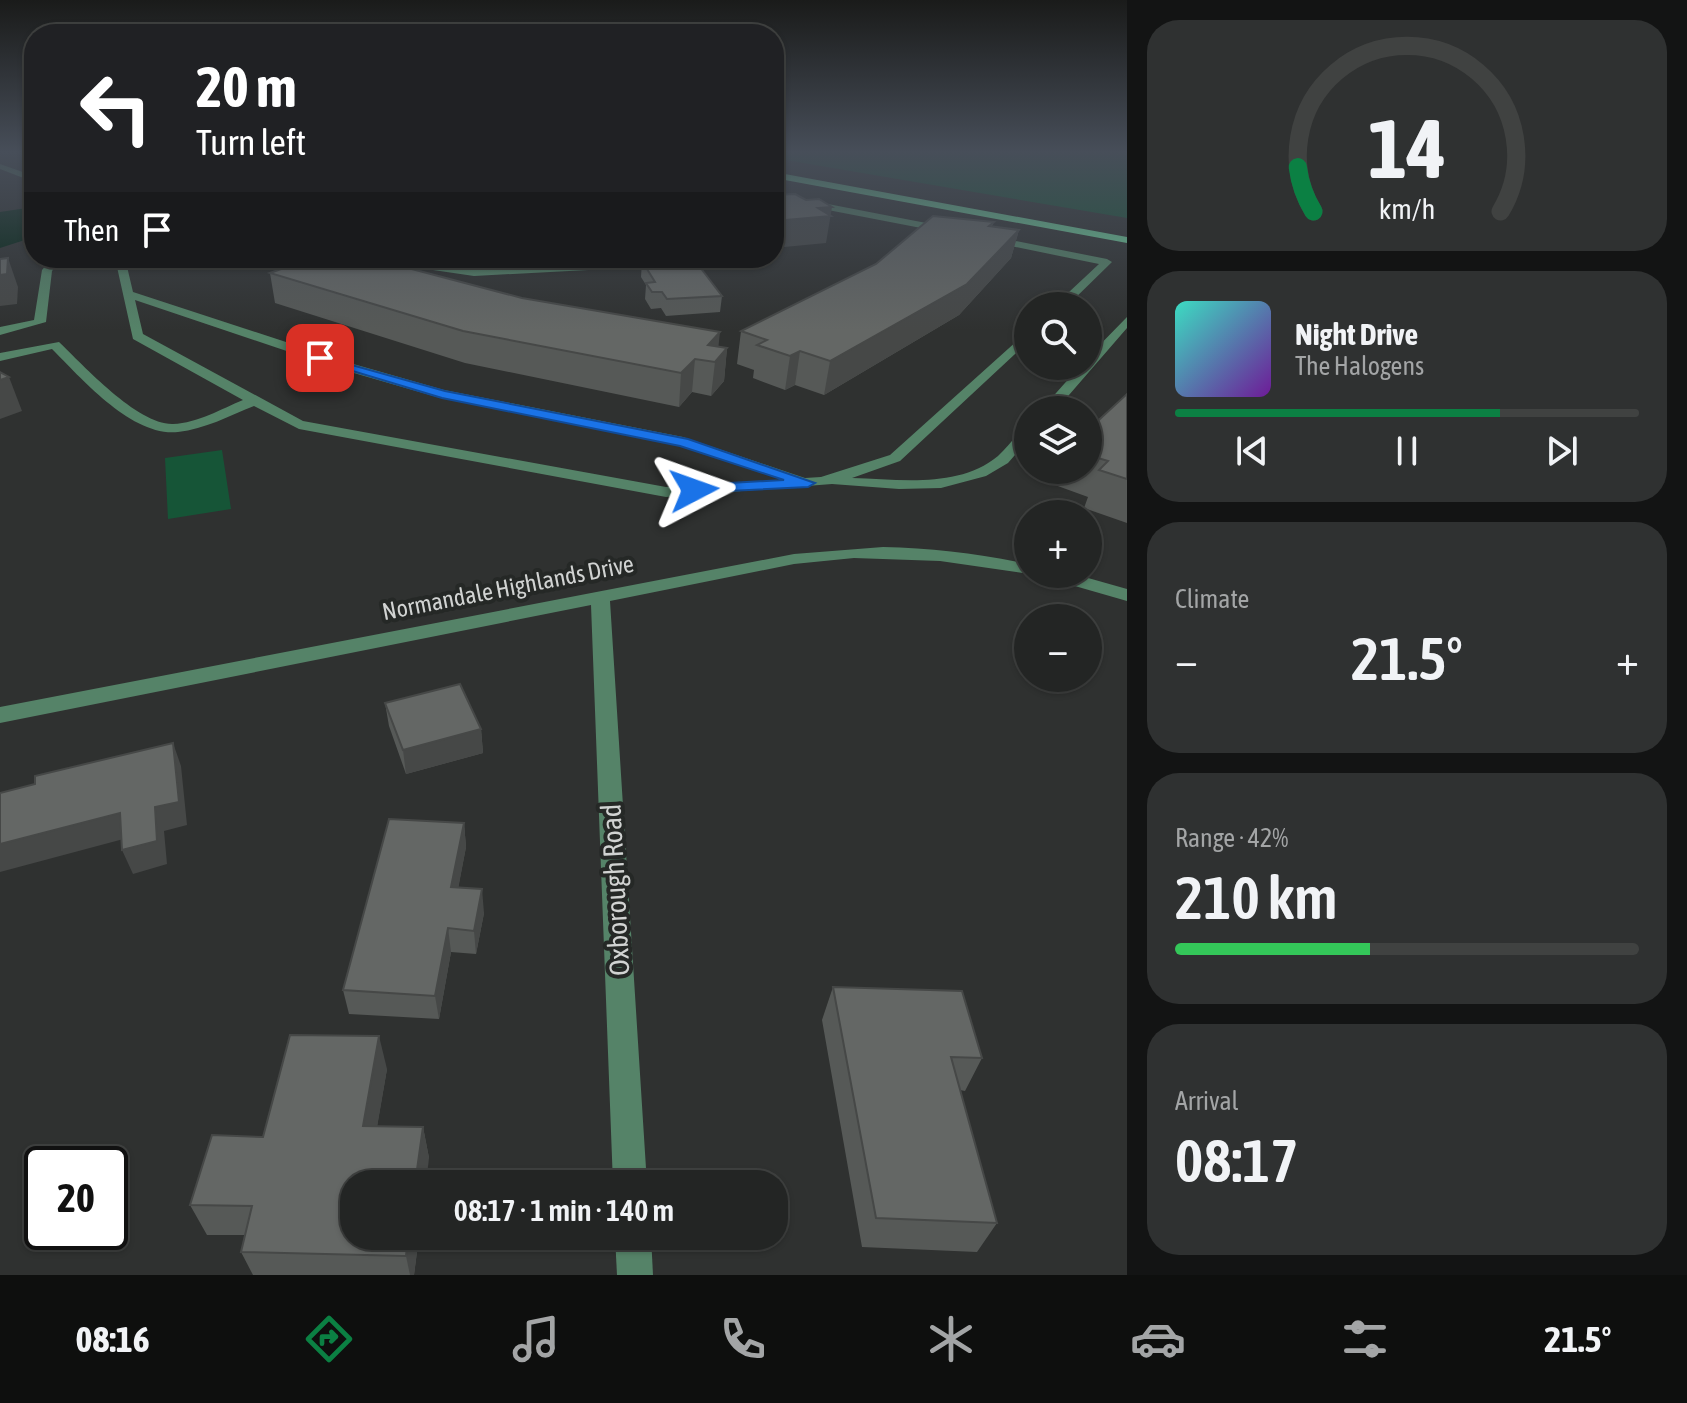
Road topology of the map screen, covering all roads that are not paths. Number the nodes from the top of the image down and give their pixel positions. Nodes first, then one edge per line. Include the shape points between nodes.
1 (850, 212) edge
2 (972, 212) edge
3 (1036, 212) edge
4 (1050, 214) dead end
5 (955, 232) edge
6 (970, 235) edge
7 (1127, 240) edge
8 (49, 268) edge
9 (122, 268) edge
10 (435, 268) edge
11 (569, 268) edge
12 (1077, 292) edge
13 (128, 294) junction
14 (1127, 321) edge
15 (40, 322) junction
16 (0, 331) edge
17 (55, 345) junction
18 (1014, 348) edge
19 (1102, 349) edge
20 (0, 357) edge
21 (1075, 380) edge
22 (1060, 396) edge
23 (253, 401) junction
24 (1014, 446) edge
25 (816, 482) junction
26 (1014, 567) edge
27 (1102, 588) edge
28 (1127, 595) edge
29 (600, 596) junction
30 (0, 715) edge
31 (629, 1170) edge
32 (634, 1250) edge
33 (635, 1275) edge

1 - 5 street
2 - 7 main road
3 - 4 main road
6 - 12 street via 1112,263
8 - 15 street
9 - 13 street
10 - 11 street via 474,273
13 - 23 street via 137,336
13 - 25 street via 442,394 683,442
14 - 19 street
15 - 16 street
15 - 17 street
17 - 20 street
17 - 23 street via 108,396 162,428 183,427
18 - 25 street via 895,458
21 - 22 street
23 - 25 street via 299,425 666,492
24 - 25 street via 999,463 936,483
26 - 29 street, Normandale Highlands Drive via 918,551 854,551
27 - 28 street
29 - 30 street, Normandale Highlands Drive
29 - 31 street, Oxborough Road
32 - 33 street

